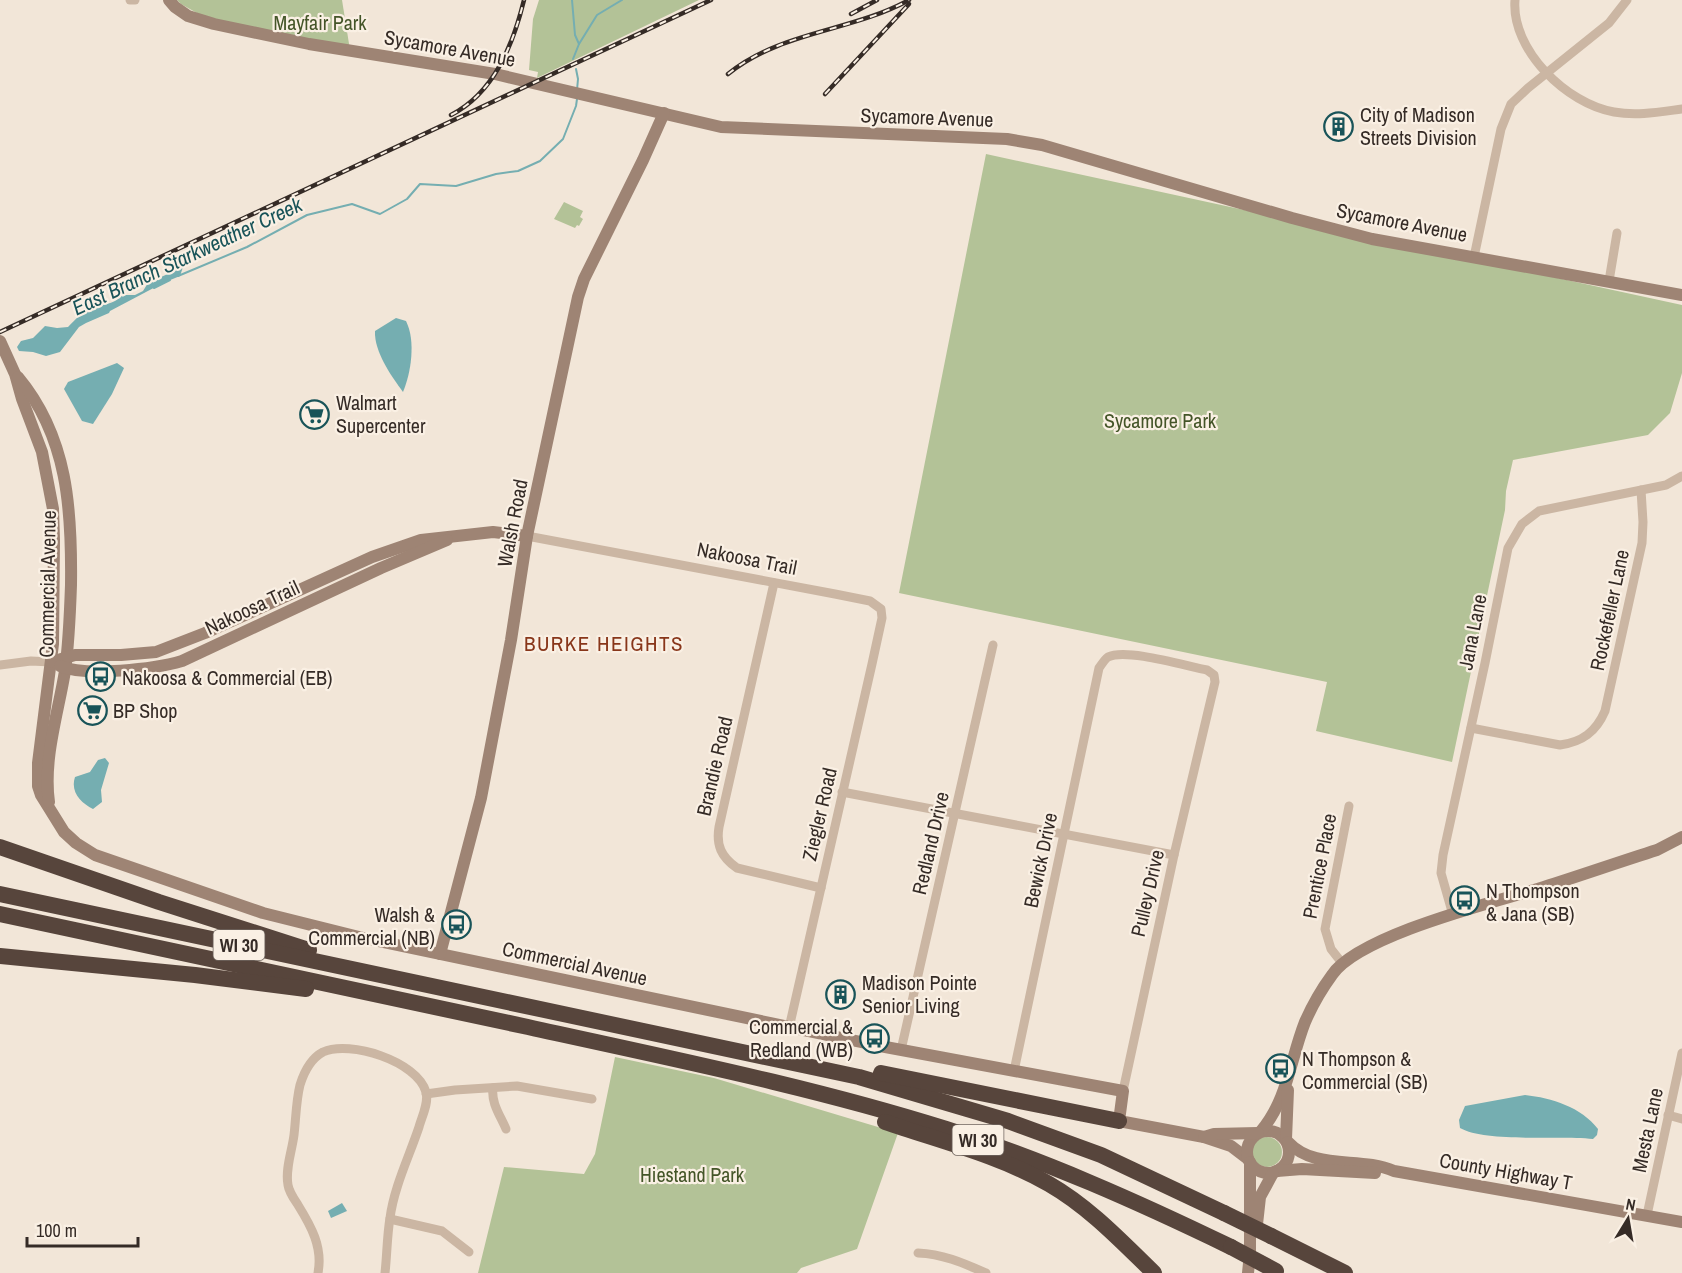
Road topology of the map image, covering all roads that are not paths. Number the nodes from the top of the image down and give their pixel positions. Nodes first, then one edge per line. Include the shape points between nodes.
1 (130, 0) edge
2 (135, 0) edge
3 (169, 0) edge
4 (1515, 0) edge
5 (1627, 0) edge
6 (1547, 73) junction
7 (1682, 109) edge
8 (664, 113) junction
9 (1617, 233) dead end
10 (1474, 256) junction
11 (1609, 281) junction
12 (1682, 295) edge
13 (0, 341) edge
14 (15, 374) junction
15 (1682, 476) edge
16 (1641, 490) junction
17 (527, 536) junction
18 (774, 583) junction
19 (881, 609) joint
20 (993, 645) dead end
21 (51, 662) junction
22 (66, 663) junction
23 (0, 665) edge
24 (1214, 675) joint
25 (1471, 728) junction
26 (842, 792) junction
27 (49, 806) junction
28 (1349, 806) dead end
29 (955, 814) junction
30 (1064, 834) junction
31 (1682, 837) edge
32 (0, 841) edge
33 (0, 847) edge
34 (1174, 855) junction
35 (43, 861) junction
36 (820, 888) junction
37 (0, 894) edge
38 (0, 914) edge
39 (1453, 915) junction
40 (440, 954) junction
41 (0, 956) edge
42 (1342, 963) junction
43 (479, 995) junction
44 (449, 1009) junction
45 (789, 1028) junction
46 (741, 1050) junction
47 (901, 1050) junction
48 (1682, 1053) edge
49 (713, 1067) junction
50 (1014, 1071) junction
51 (1289, 1080) junction
52 (493, 1088) junction
53 (1123, 1091) junction
54 (426, 1094) junction
55 (592, 1099) dead end
56 (1668, 1115) junction
57 (1682, 1119) edge
58 (1119, 1121) junction
59 (506, 1129) dead end
60 (1259, 1132) junction
61 (1204, 1137) junction
62 (1287, 1141) junction
63 (1249, 1161) junction
64 (1394, 1171) junction
65 (1275, 1172) junction
66 (1647, 1215) junction
67 (390, 1219) junction
68 (1682, 1222) edge
69 (469, 1252) dead end
70 (918, 1253) dead end
71 (1277, 1272) edge
72 (318, 1273) edge
73 (385, 1273) edge
74 (986, 1273) edge
75 (1154, 1273) edge
76 (1248, 1273) edge
77 (1256, 1273) edge
78 (1345, 1273) edge

1 - 2 street
3 - 8 street, Sycamore Avenue via 188,16 214,24 309,44 495,74
4 - 6 street via 1516,21 1527,50
5 - 6 street via 1609,23
6 - 7 street via 1581,100 1611,112 1651,114
6 - 10 street via 1518,96 1503,121
8 - 10 street, Sycamore Avenue via 721,127 1007,139 1042,145 1372,239
8 - 17 street, Walsh Road via 584,279
9 - 11 street
10 - 11 street, Sycamore Avenue
11 - 12 street, Sycamore Avenue
13 - 14 street, Commercial Avenue
14 - 21 street, Commercial Avenue via 42,452 52,502
14 - 22 street, Commercial Avenue via 48,425 66,480 71,552
15 - 16 street, Jana Lane via 1666,485
16 - 25 street, Jana Lane via 1549,507 1522,524 1504,562
16 - 25 street, Rockefeller Lane via 1642,543 1600,722 1591,733 1560,746
17 - 18 street, Nakoosa Trail
17 - 22 street, Nakoosa Trail via 493,532 433,537 399,547 156,652 75,655
17 - 40 street, Walsh Road via 481,798
18 - 19 street, Nakoosa Trail via 870,601
18 - 36 street, Brandie Road via 718,841 725,859 737,868
19 - 26 street, Ziegler Road
20 - 29 street, Redland Drive
21 - 22 street, Nakoosa Trail
21 - 23 street, Nakoosa Trail
21 - 27 street, Commercial Avenue via 38,771 39,790
22 - 27 street, Commercial Avenue via 47,774
24 - 30 street, Bewick Drive via 1148,657 1124,654 1106,658 1099,668
24 - 34 street, Pulley Drive via 1213,694
25 - 39 street, Jana Lane via 1441,868
26 - 29 street
26 - 36 street, Ziegler Road
27 - 40 street, Commercial Avenue via 68,836 95,855 292,922
28 - 42 street, Prentice Place via 1325,929 1330,949
29 - 30 street
29 - 47 street, Redland Drive
30 - 34 street
30 - 50 street, Bewick Drive
31 - 39 street via 1657,850
32 - 35 highway
33 - 35 highway
34 - 53 street, Pulley Drive
35 - 43 highway via 312,951
36 - 45 street, Ziegler Road
37 - 43 highway, WI 30
38 - 44 highway, WI 30
39 - 42 street via 1407,930 1359,951
40 - 45 street, Commercial Avenue
41 - 44 highway via 277,985
42 - 51 street via 1322,989 1305,1023
43 - 46 highway, WI 30
44 - 49 highway, WI 30
45 - 47 street, Commercial Avenue
46 - 58 highway via 850,1067
46 - 78 highway, WI 30, bridge via 859,1077 1008,1121 1101,1155
47 - 50 street, Commercial Avenue
48 - 56 street, Mesta Lane
49 - 71 highway, WI 30, bridge via 893,1113 1007,1149 1158,1212
49 - 75 highway via 873,1117 1027,1173 1101,1220
50 - 53 street, Commercial Avenue
51 - 60 street via 1274,1114
51 - 62 street
52 - 54 street
52 - 55 street via 526,1087
52 - 59 street via 492,1097
53 - 58 street, Pulley Drive
54 - 67 street via 423,1116
54 - 72 street via 418,1079 388,1058 339,1048 316,1057 306,1070 296,1104 288,1181 315,1237 320,1259
56 - 57 street
56 - 66 street, Mesta Lane
58 - 61 street
60 - 61 street
60 - 62 street via 1273,1131
60 - 63 street via 1248,1144
61 - 63 street via 1231,1146
62 - 64 street, County Highway T via 1304,1156 1383,1166
62 - 65 street via 1289,1157
63 - 65 street via 1260,1172
63 - 76 street
64 - 65 street, County Highway T
64 - 66 street, County Highway T
65 - 77 street via 1258,1206
66 - 68 street, County Highway T
67 - 69 street via 442,1231
67 - 73 street
70 - 74 street via 951,1258

